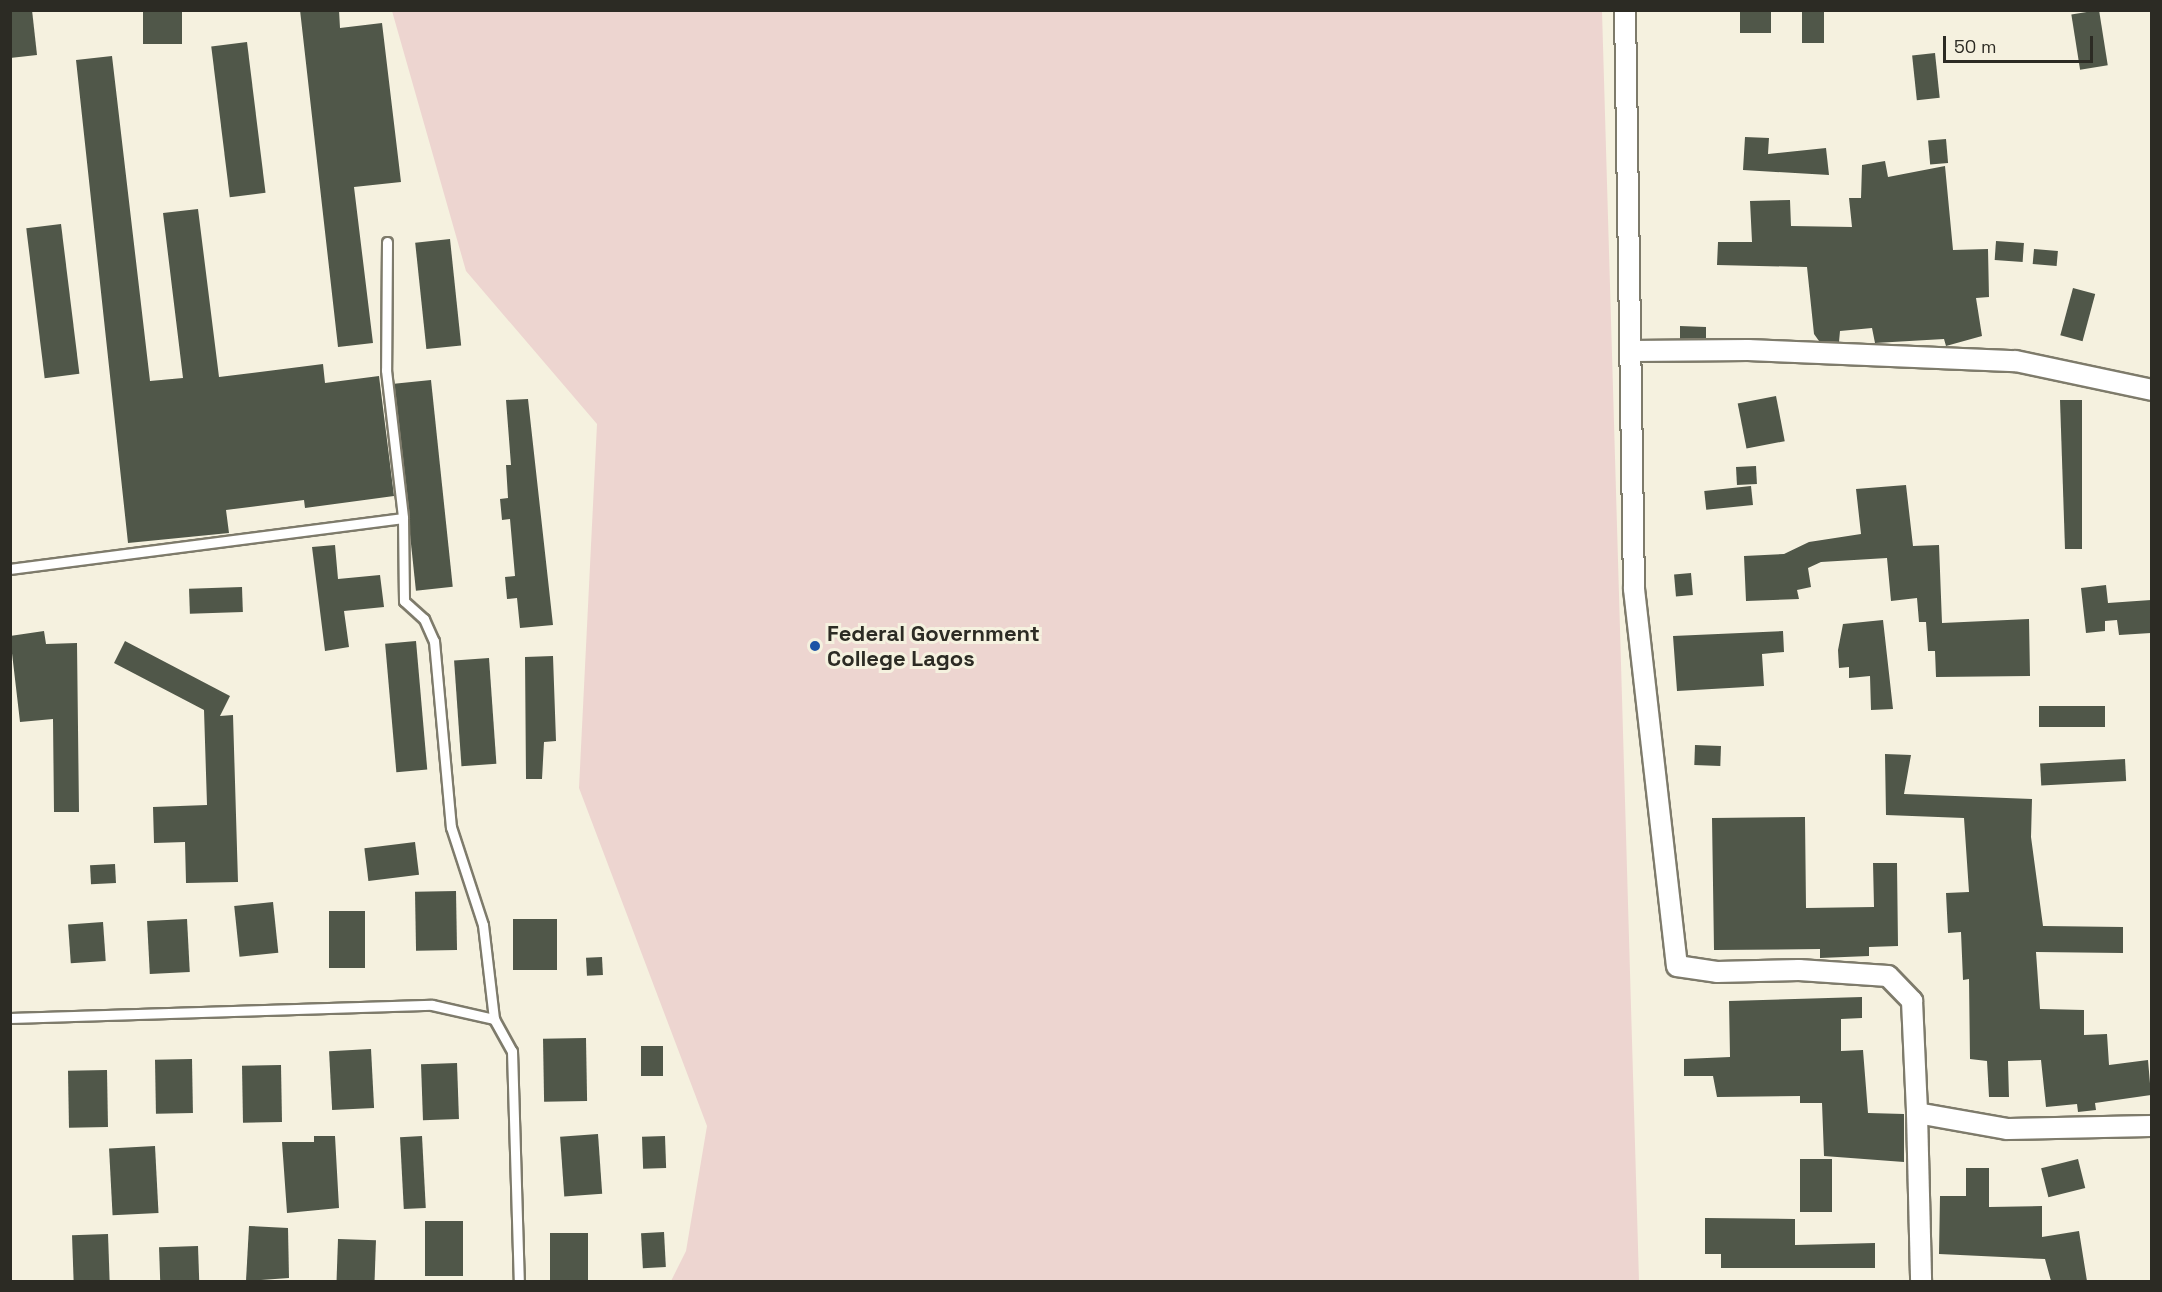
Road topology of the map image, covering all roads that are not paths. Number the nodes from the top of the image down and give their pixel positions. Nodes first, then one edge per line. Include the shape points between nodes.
1 (1624, 10) edge
2 (387, 242) dead end
3 (1632, 351) junction
4 (2151, 390) edge
5 (403, 518) junction
6 (10, 569) edge
7 (10, 1018) edge
8 (494, 1019) junction
9 (1917, 1113) junction
10 (2151, 1126) edge
11 (519, 1281) edge
12 (1921, 1281) edge

1 - 3 street
2 - 5 lane via 386,370
3 - 4 street via 2016,361
3 - 9 street via 1634,590 1677,966 1717,972 1799,970 1888,976 1912,1000
5 - 6 lane
5 - 8 lane via 404,601 424,619 434,641 451,827 483,925
7 - 8 lane via 432,1005
8 - 11 lane via 512,1051
9 - 10 street via 2007,1129
9 - 12 street

